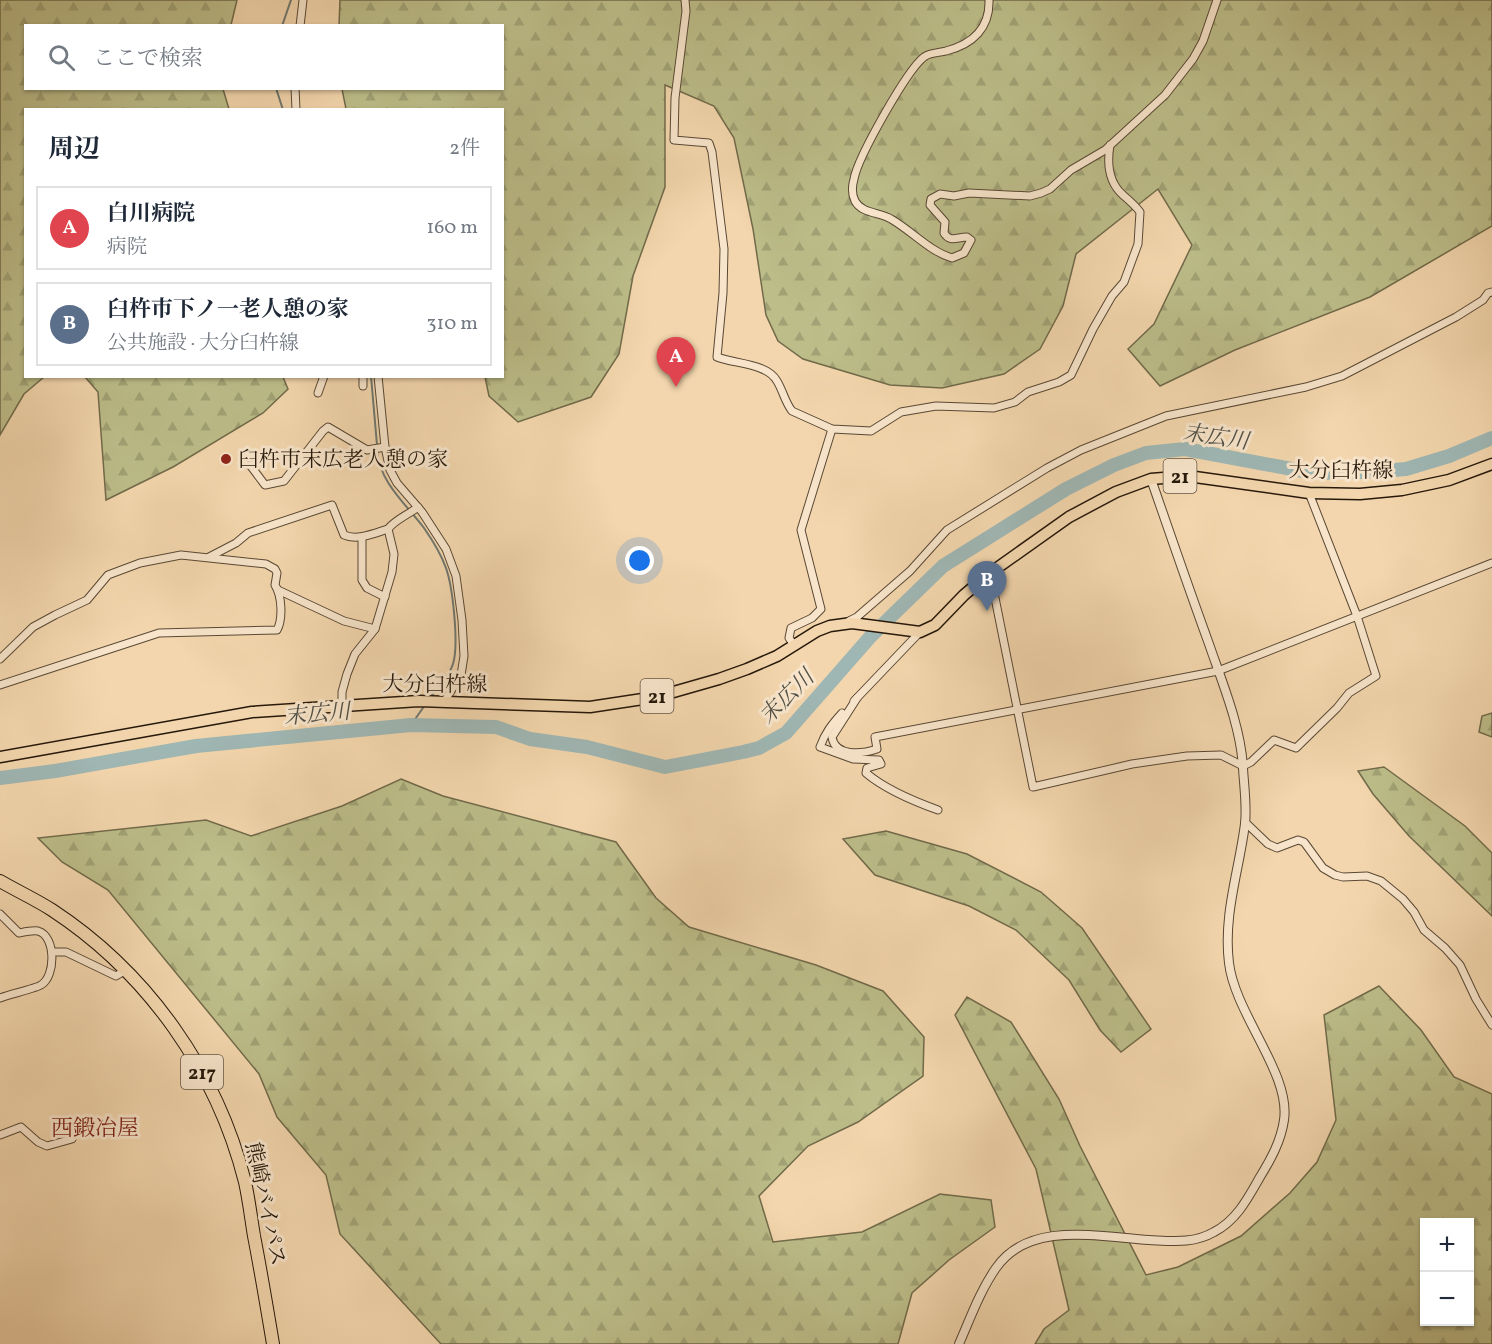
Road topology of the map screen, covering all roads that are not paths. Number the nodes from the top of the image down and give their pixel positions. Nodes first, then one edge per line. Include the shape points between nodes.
1 (303, 0) edge
2 (685, 0) edge
3 (989, 0) edge
4 (1217, 0) edge
5 (300, 24) edge
6 (296, 90) edge
7 (296, 108) edge
8 (1110, 145) junction
9 (1492, 292) edge
10 (323, 378) edge
11 (363, 378) edge
12 (378, 378) edge
13 (363, 386) dead end
14 (318, 393) dead end
15 (832, 429) junction
16 (384, 447) junction
17 (1492, 464) edge
18 (250, 465) dead end
19 (1150, 479) junction
20 (1309, 494) junction
21 (417, 508) junction
22 (388, 528) junction
23 (362, 537) junction
24 (209, 557) junction
25 (1492, 563) edge
26 (990, 573) junction
27 (278, 590) junction
28 (385, 597) junction
29 (1357, 616) junction
30 (846, 623) junction
31 (375, 629) junction
32 (916, 632) junction
33 (794, 645) junction
34 (0, 658) edge
35 (1218, 671) junction
36 (0, 685) edge
37 (857, 698) junction
38 (442, 702) junction
39 (342, 706) junction
40 (1018, 709) junction
41 (0, 757) edge
42 (1243, 766) junction
43 (938, 810) dead end
44 (1245, 822) junction
45 (0, 881) edge
46 (0, 914) edge
47 (52, 952) junction
48 (126, 970) junction
49 (0, 998) edge
50 (1492, 1025) edge
51 (0, 1135) edge
52 (72, 1139) dead end
53 (273, 1344) edge
54 (959, 1344) edge

1 - 5 street
2 - 15 street via 674,140 709,143 712,152 724,249 717,357 765,370 777,380 792,411
3 - 8 street via 987,20 980,32 950,50 924,57 899,90 857,169 853,194 859,206 890,218 935,250 956,258 964,254 971,240 947,237 945,222 930,205 931,199 940,194 1041,193
4 - 8 street via 1203,41 1187,67 1152,108
6 - 7 street
8 - 15 street via 1111,178 1140,212 1137,244 1124,282 1093,328 1071,375 994,408 936,406 901,412 871,431
9 - 30 street via 1456,316 1342,376 1166,416 1081,450 948,530 910,571
10 - 14 street
11 - 13 street
12 - 16 street
15 - 33 street via 801,530 821,609 813,618 790,628
16 - 18 street via 370,450 328,427 284,481 265,485
16 - 21 street via 392,475
17 - 20 main road, 大分臼杵線 / 21 via 1449,480 1402,490
19 - 20 main road, 大分臼杵線 / 21 via 1188,476
19 - 26 main road, 大分臼杵線 / 21 via 1069,517
19 - 35 street
20 - 29 street
21 - 22 street
21 - 38 street via 449,555 459,596 462,671
22 - 23 street
22 - 28 street via 394,561
23 - 24 street via 344,535 332,505 258,529
23 - 28 street via 362,579 367,588
24 - 27 street via 270,566 277,573
24 - 34 street via 155,558 108,575 87,600 33,627
25 - 29 street
26 - 32 main road, 大分臼杵線 / 21 via 935,625
26 - 40 street
27 - 31 street via 344,621
27 - 36 street via 281,615 277,630 159,633
28 - 31 street
29 - 35 street
29 - 42 street via 1376,676 1349,693 1296,748 1274,740
30 - 32 main road, 大分臼杵線 / 21
30 - 33 main road, 大分臼杵線 / 21 via 822,628
31 - 39 street via 355,654 344,683
32 - 37 street
33 - 38 main road, 大分臼杵線 / 21 via 719,679 616,704 590,707
35 - 40 street
35 - 42 street via 1241,746
37 - 40 street via 832,737 844,752 877,749 875,737
37 - 43 street via 831,725 820,747 853,759 879,760 881,764 867,768 866,773
38 - 39 main road, 大分臼杵線 / 21
39 - 41 main road, 大分臼杵線 / 21 via 252,712
40 - 42 street via 1033,787 1132,764 1187,756 1221,755
42 - 44 street
44 - 50 street via 1277,848 1298,840 1304,842 1323,868 1335,875 1367,876 1381,881 1460,965
44 - 54 street via 1228,917 1229,963 1236,993 1281,1085 1285,1118 1268,1164 1235,1216 1215,1232 1198,1239 1181,1242 1076,1235 1041,1238 1023,1246 996,1268
45 - 48 highway, 熊崎バイパス / 217 via 51,910
46 - 47 street via 19,933 40,932
47 - 48 street via 66,952 116,976
47 - 49 street via 51,969 41,985
48 - 53 highway, 熊崎バイパス / 217 via 184,1041 211,1087 228,1127 245,1183
51 - 52 street via 21,1127 47,1146

